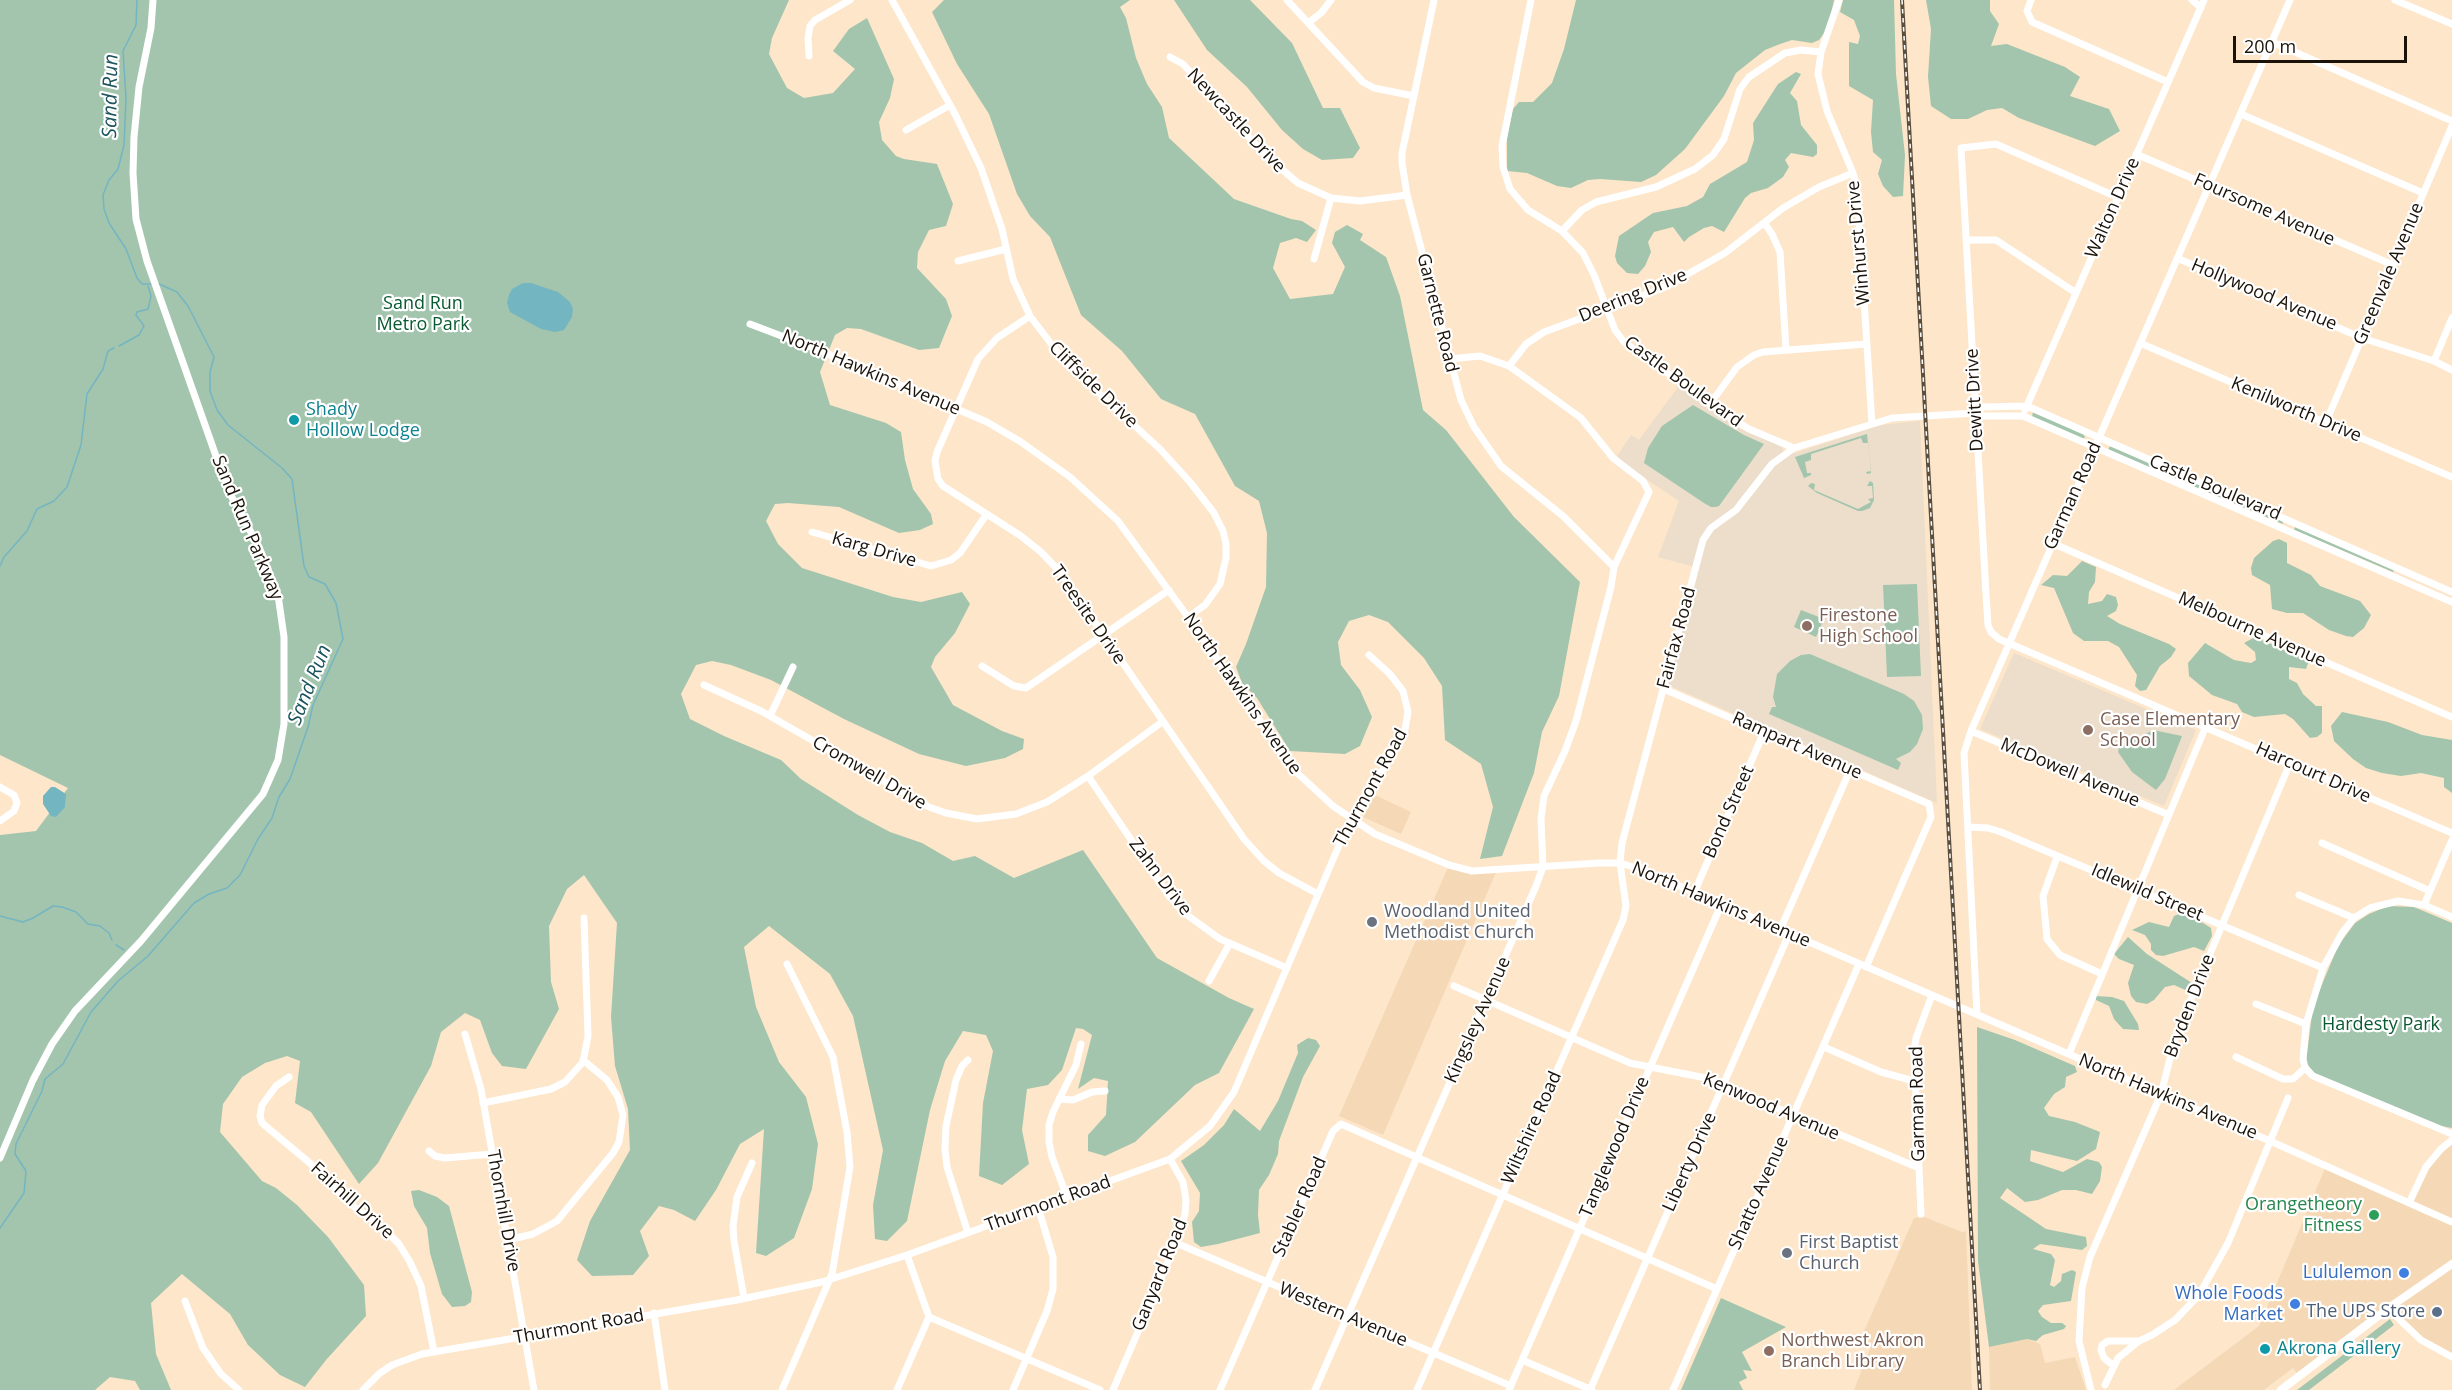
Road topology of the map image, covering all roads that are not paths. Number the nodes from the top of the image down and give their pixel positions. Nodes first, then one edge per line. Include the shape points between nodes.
1 (153, 0) edge
2 (850, 0) edge
3 (892, 0) edge
4 (1287, 0) edge
5 (1330, 0) edge
6 (1434, 0) edge
7 (1531, 0) edge
8 (1839, 0) edge
9 (2031, 0) edge
10 (2192, 0) edge
11 (2204, 0) edge
12 (2290, 0) edge
13 (2395, 0) edge
14 (2200, 8) junction
15 (1308, 23) junction
16 (2452, 24) edge
17 (2272, 42) junction
18 (1821, 52) junction
19 (809, 56) dead end
20 (1170, 57) dead end
21 (2168, 82) junction
22 (1414, 96) junction
23 (950, 105) junction
24 (2241, 114) junction
25 (2452, 121) edge
26 (2452, 126) edge
27 (906, 130) dead end
28 (2136, 154) junction
29 (1853, 173) junction
30 (2209, 186) junction
31 (2423, 193) junction
32 (1407, 195) junction
33 (2117, 197) junction
34 (1331, 198) junction
35 (1765, 224) junction
36 (1562, 231) junction
37 (1966, 240) junction
38 (1006, 249) junction
39 (2177, 258) junction
40 (1314, 259) dead end
41 (957, 261) dead end
42 (2393, 265) junction
43 (2076, 293) junction
44 (1607, 309) junction
45 (1030, 316) junction
46 (2452, 318) edge
47 (750, 324) dead end
48 (2362, 338) junction
49 (2140, 343) junction
50 (1866, 344) junction
51 (1786, 350) junction
52 (1450, 359) junction
53 (2434, 361) junction
54 (1509, 366) junction
55 (2452, 370) edge
56 (1710, 404) junction
57 (2027, 406) junction
58 (955, 408) junction
59 (1976, 413) junction
60 (2023, 416) junction
61 (2326, 422) junction
62 (1872, 424) junction
63 (2099, 439) junction
64 (2095, 447) junction
65 (1794, 448) junction
66 (2184, 475) junction
67 (2452, 477) edge
68 (2181, 484) junction
69 (986, 516) junction
70 (2290, 520) junction
71 (2286, 530) junction
72 (812, 532) dead end
73 (2052, 543) junction
74 (1614, 567) junction
75 (2400, 569) junction
76 (2396, 578) junction
77 (1168, 590) junction
78 (2452, 592) edge
79 (2452, 602) edge
80 (1188, 617) junction
81 (1103, 635) junction
82 (2008, 643) junction
83 (1369, 655) dead end
84 (982, 666) dead end
85 (793, 667) dead end
86 (704, 685) dead end
87 (1664, 689) junction
88 (770, 717) junction
89 (2452, 717) edge
90 (1162, 722) junction
91 (2206, 726) junction
92 (1971, 731) junction
93 (1764, 732) junction
94 (2290, 763) junction
95 (1850, 770) junction
96 (1088, 776) junction
97 (0, 787) edge
98 (1929, 804) joint
99 (2169, 815) junction
100 (1351, 819) junction
101 (0, 821) edge
102 (1968, 827) junction
103 (2452, 833) edge
104 (2452, 840) edge
105 (2322, 843) dead end
106 (2057, 857) junction
107 (1620, 863) junction
108 (1543, 867) junction
109 (2138, 890) junction
110 (2430, 891) junction
111 (1694, 893) junction
112 (1318, 894) junction
113 (2299, 895) dead end
114 (1721, 905) junction
115 (2424, 905) junction
116 (2452, 917) edge
117 (584, 918) dead end
118 (2354, 918) junction
119 (2222, 925) junction
120 (1780, 930) junction
121 (1789, 934) junction
122 (1230, 943) junction
123 (787, 964) dead end
124 (1863, 965) junction
125 (1287, 968) junction
126 (2323, 968) junction
127 (2102, 974) junction
128 (1209, 981) dead end
129 (1454, 986) dead end
130 (1932, 996) junction
131 (1486, 1000) junction
132 (2256, 1004) dead end
133 (1977, 1014) junction
134 (2306, 1024) junction
135 (465, 1034) dead end
136 (1571, 1038) junction
137 (1081, 1044) dead end
138 (1824, 1047) junction
139 (2069, 1054) junction
140 (2236, 1057) dead end
141 (583, 1060) junction
142 (968, 1060) dead end
143 (1650, 1068) junction
144 (2305, 1068) junction
145 (289, 1077) dead end
146 (1914, 1081) junction
147 (1723, 1086) junction
148 (1105, 1091) dead end
149 (2161, 1094) junction
150 (2288, 1098) dead end
151 (1059, 1099) junction
152 (483, 1103) junction
153 (1793, 1116) junction
154 (2452, 1134) edge
155 (2452, 1140) edge
156 (2271, 1141) junction
157 (429, 1151) dead end
158 (492, 1154) junction
159 (1418, 1157) junction
160 (0, 1158) edge
161 (1170, 1159) junction
162 (752, 1163) dead end
163 (1919, 1168) junction
164 (1503, 1195) junction
165 (1067, 1197) junction
166 (2409, 1203) junction
167 (1038, 1207) junction
168 (1921, 1214) dead end
169 (2452, 1222) edge
170 (1579, 1230) junction
171 (968, 1233) junction
172 (507, 1240) junction
173 (1176, 1243) junction
174 (907, 1255) junction
175 (1648, 1258) junction
176 (2452, 1265) edge
177 (829, 1280) junction
178 (1268, 1283) junction
179 (1717, 1289) junction
180 (744, 1298) junction
181 (185, 1302) dead end
182 (2390, 1306) junction
183 (654, 1314) junction
184 (1348, 1316) junction
185 (929, 1317) junction
186 (525, 1336) junction
187 (2139, 1341) junction
188 (434, 1352) junction
189 (1434, 1353) junction
190 (2452, 1357) edge
191 (1027, 1359) junction
192 (1522, 1360) junction
193 (2114, 1366) junction
194 (2104, 1385) dead end
195 (1510, 1388) edge
196 (239, 1390) edge
197 (363, 1390) edge
198 (534, 1390) edge
199 (665, 1390) edge
200 (782, 1390) edge
201 (897, 1390) edge
202 (1013, 1390) edge
203 (1100, 1390) edge
204 (1113, 1390) edge
205 (1220, 1390) edge
206 (1316, 1390) edge
207 (1417, 1390) edge
208 (1591, 1390) edge
209 (1673, 1390) edge
210 (2091, 1390) edge
211 (2281, 1390) edge

1 - 160 street, Sand Run Parkway via 134,137 136,219 147,261 228,490 259,547 278,594 284,637 282,740 271,779 253,807 57,1036 33,1080
2 - 19 street via 810,26
3 - 23 street, Cliffside Drive
4 - 15 street
5 - 15 street
6 - 22 street, Garnette Road
7 - 36 street, Castle Boulevard via 1501,158 1506,179 1517,198 1528,210
8 - 18 street, Winhurst Drive
9 - 21 street via 2027,11 2032,22
10 - 14 street
11 - 14 street, Walton Drive
12 - 17 street, Garman Road
13 - 16 street
14 - 21 street, Walton Drive
15 - 22 street via 1363,82
17 - 24 street, Garman Road
17 - 25 street
18 - 29 street, Winhurst Drive via 1821,89
18 - 36 street via 1785,53 1749,77 1740,89 1724,139 1713,155 1695,169 1645,191 1596,202
20 - 34 street, Newcastle Drive via 1183,64 1287,176
21 - 28 street, Walton Drive
22 - 32 street, Garnette Road via 1402,153
23 - 27 street
23 - 38 street, Cliffside Drive via 981,168
24 - 30 street, Garman Road
24 - 31 street
26 - 31 street, Greenvale Avenue
28 - 30 street, Foursome Avenue
28 - 33 street, Walton Drive
29 - 35 street, Deering Drive via 1819,187 1783,208
29 - 50 street, Winhurst Drive
30 - 39 street, Garman Road
30 - 42 street, Foursome Avenue
31 - 42 street, Greenvale Avenue
32 - 34 street, Newcastle Drive via 1360,201
32 - 52 street, Garnette Road
33 - 37 street, Dewitt Drive via 1996,144 1961,148
33 - 43 street, Walton Drive
34 - 40 street
35 - 44 street, Deering Drive via 1708,264 1663,288
35 - 51 street via 1780,252
36 - 44 street, Castle Boulevard via 1590,264
37 - 43 street via 1996,240
37 - 59 street, Dewitt Drive
38 - 41 street
38 - 45 street, Cliffside Drive via 1013,279
39 - 48 street, Hollywood Avenue
39 - 49 street, Garman Road
42 - 48 street, Greenvale Avenue
43 - 57 street, Walton Drive
44 - 54 street, Deering Drive via 1544,332 1526,344
44 - 56 street, Castle Boulevard via 1615,330 1631,349
45 - 58 street, Treesite Drive via 986,348
45 - 80 street, Cliffside Drive via 1065,362 1160,449 1214,513 1226,544 1224,574 1205,605
46 - 53 street
47 - 58 street, North Hawkins Avenue
48 - 53 street, Hollywood Avenue
48 - 61 street, Greenvale Avenue
49 - 61 street, Kenilworth Drive
49 - 63 street, Garman Road
50 - 51 street
50 - 62 street, Winhurst Drive
51 - 56 street via 1763,351 1744,360
52 - 54 street via 1480,356
52 - 74 street, Garnette Road via 1461,400 1488,450
53 - 55 street, Hollywood Avenue
54 - 74 street, Kingsley Avenue via 1588,424 1613,458 1646,485 1649,492
56 - 65 street, Castle Boulevard via 1749,429
57 - 59 street, Castle Boulevard via 1983,407
57 - 60 street, Walton Drive
57 - 63 street, Castle Boulevard
58 - 69 street, Treesite Drive via 937,452 938,479
58 - 77 street, North Hawkins Avenue via 1021,442 1070,477 1118,521
59 - 60 street, Castle Boulevard
59 - 62 street, Castle Boulevard via 1892,418
59 - 82 street, Dewitt Drive via 1988,625 1999,639
60 - 64 street, Castle Boulevard
61 - 67 street, Kenilworth Drive
62 - 65 street, Castle Boulevard
63 - 64 street, Garman Road
63 - 66 street, Castle Boulevard
64 - 68 street, Castle Boulevard
64 - 73 street, Garman Road
65 - 87 street, Fairfax Road via 1772,464 1736,510 1706,536
66 - 68 street
66 - 70 street, Castle Boulevard
68 - 71 street, Castle Boulevard
69 - 72 street, Karg Drive via 960,554 931,566
69 - 81 street, Treesite Drive via 1041,552 1061,573
70 - 71 street
70 - 75 street, Castle Boulevard
71 - 76 street, Castle Boulevard
73 - 82 street, Garman Road
73 - 89 street, Melbourne Avenue
74 - 108 street, Kingsley Avenue via 1576,721 1544,796
75 - 76 street
75 - 78 street, Castle Boulevard
76 - 79 street, Castle Boulevard
77 - 80 street, North Hawkins Avenue
77 - 81 street
80 - 100 street, North Hawkins Avenue via 1294,770
81 - 84 street via 1026,688 1014,686
81 - 90 street, Treesite Drive
82 - 91 street, Harcourt Drive
82 - 92 street, Garman Road
83 - 100 street, Thurmont Road via 1400,686 1408,717 1400,743
85 - 88 street
86 - 88 street, Cromwell Drive
87 - 93 street, Rampart Avenue
87 - 107 street, Fairfax Road
88 - 96 street, Cromwell Drive via 921,804 961,817 1000,818 1023,812
90 - 96 street, Cromwell Drive
90 - 112 street, Treesite Drive via 1254,851 1286,878
91 - 94 street, Harcourt Drive
91 - 99 street
92 - 99 street, McDowell Avenue
92 - 102 street, Garman Road via 1964,753
93 - 95 street, Rampart Avenue
93 - 111 street, Bond Street
94 - 103 street, Harcourt Drive
94 - 119 street, Bryden Drive
95 - 98 street, Rampart Avenue
95 - 120 street
96 - 122 street, Zahn Drive via 1175,902 1199,926
97 - 101 street via 14,795 17,803 14,811
98 - 124 street, Shatto Avenue via 1931,817
99 - 109 street
100 - 108 street, North Hawkins Avenue via 1391,842 1463,869
100 - 112 street, Thurmont Road
102 - 106 street, Idlewild Street via 1994,830
102 - 133 street, Garman Road
104 - 110 street
105 - 110 street
106 - 109 street, Idlewild Street
106 - 127 street via 2043,896 2047,939 2060,955
107 - 108 street, North Hawkins Avenue
107 - 111 street, North Hawkins Avenue
107 - 136 street, Wiltshire Road via 1626,896 1623,920
108 - 131 street, Kingsley Avenue
109 - 119 street, Idlewild Street
109 - 127 street
110 - 115 street
111 - 114 street, North Hawkins Avenue
112 - 125 street, Thurmont Road
113 - 118 street
114 - 120 street, North Hawkins Avenue
114 - 143 street, Tanglewood Drive
115 - 116 street
115 - 118 street via 2391,902
117 - 141 street via 588,1036
118 - 126 street
119 - 126 street, Idlewild Street
119 - 149 street, Bryden Drive via 2175,1037
120 - 121 street, North Hawkins Avenue
121 - 124 street, North Hawkins Avenue
121 - 147 street, Liberty Drive
122 - 125 street, Zahn Drive
122 - 128 street
123 - 177 street via 833,1057 850,1149 848,1190
124 - 130 street, North Hawkins Avenue
124 - 138 street, Shatto Avenue
125 - 161 street, Thurmont Road via 1227,1104 1203,1133
126 - 134 street
127 - 139 street
129 - 131 street, Kenwood Avenue
130 - 133 street, North Hawkins Avenue
130 - 146 street, Garman Road via 1916,1038
131 - 136 street, Kenwood Avenue
131 - 159 street, Kingsley Avenue
132 - 134 street
133 - 139 street, North Hawkins Avenue
134 - 144 street
135 - 152 street, Thornhill Drive
136 - 143 street, Kenwood Avenue
136 - 164 street, Wiltshire Road
137 - 151 street via 1076,1065
138 - 146 street via 1881,1072
138 - 153 street, Shatto Avenue
139 - 149 street, North Hawkins Avenue
140 - 144 street via 2283,1079 2293,1078
141 - 152 street via 571,1076 551,1089
141 - 172 street via 607,1080 618,1097 623,1124 619,1142 557,1221 533,1234
142 - 171 street via 956,1080 945,1149
143 - 147 street, Kenwood Avenue via 1694,1075
143 - 170 street, Tanglewood Drive
144 - 154 street via 2313,1076
145 - 188 street, Fairhill Drive via 276,1086 262,1105 262,1123 399,1244 419,1282
146 - 163 street, Garman Road
147 - 153 street, Kenwood Avenue
147 - 175 street, Liberty Drive
148 - 151 street via 1072,1100
149 - 156 street, North Hawkins Avenue
149 - 210 street, Bryden Drive via 2084,1279 2079,1341
150 - 156 street
151 - 165 street via 1049,1125 1049,1142
152 - 158 street, Thornhill Drive
153 - 163 street, Kenwood Avenue
153 - 179 street, Shatto Avenue
155 - 166 street via 2426,1167
156 - 166 street, North Hawkins Avenue
156 - 187 street via 2228,1243 2199,1295 2175,1320
157 - 158 street via 445,1158
158 - 172 street, Thornhill Drive
159 - 164 street
159 - 178 street, Stabler Road via 1340,1125
159 - 184 street, Kingsley Avenue
161 - 165 street, Thurmont Road
161 - 173 street, Ganyard Road via 1183,1182 1186,1200
162 - 180 street via 737,1197 734,1226
163 - 168 street, Garman Road
164 - 170 street
164 - 189 street, Wiltshire Road
165 - 167 street, Thurmont Road
166 - 169 street, North Hawkins Avenue
167 - 171 street, Thurmont Road
167 - 191 street via 1053,1257 1054,1280 1050,1303
170 - 175 street
170 - 192 street, Tanglewood Drive
171 - 174 street, Thurmont Road
172 - 186 street, Thornhill Drive
173 - 178 street, Western Avenue
173 - 204 street, Ganyard Road
174 - 177 street, Thurmont Road
174 - 185 street
175 - 179 street
175 - 208 street, Liberty Drive
176 - 182 main road
177 - 180 street, Thurmont Road
177 - 200 street
178 - 184 street, Western Avenue
178 - 205 street, Stabler Road
179 - 209 street, Shatto Avenue
180 - 183 street, Thurmont Road
181 - 196 street via 203,1348 221,1374
182 - 190 street via 2421,1340
182 - 211 main road
183 - 186 street, Thurmont Road
183 - 199 street
184 - 189 street, Western Avenue
184 - 206 street, Kingsley Avenue
185 - 191 street
185 - 201 street
186 - 188 street, Thurmont Road
186 - 198 street, Thornhill Drive
187 - 193 street
187 - 193 street via 2108,1341 2102,1345 2104,1358
188 - 197 street, Thurmont Road via 392,1365
189 - 195 street, Western Avenue
189 - 207 street, Wiltshire Road
191 - 202 street
191 - 203 street
192 - 195 street, Tanglewood Drive
192 - 208 street
193 - 194 street

